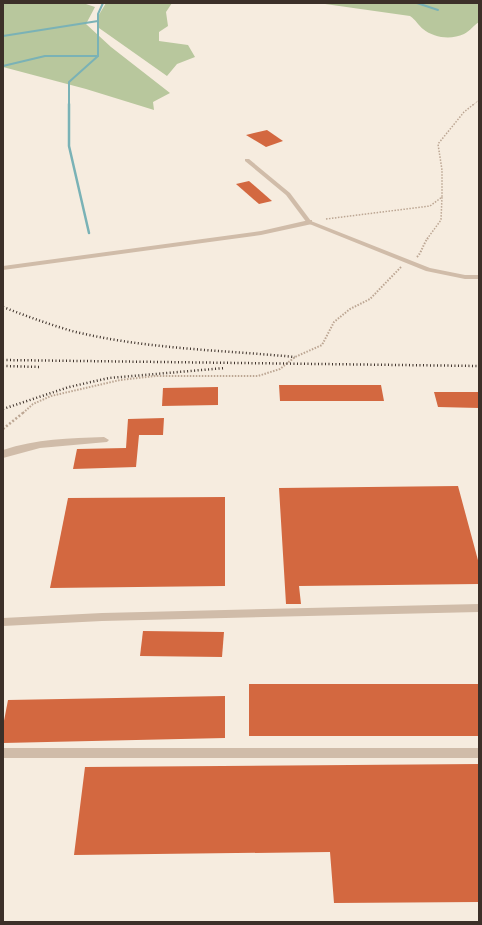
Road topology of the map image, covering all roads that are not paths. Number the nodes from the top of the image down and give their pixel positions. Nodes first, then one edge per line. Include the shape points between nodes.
1 (247, 160) dead end
2 (309, 222) junction
3 (3, 268) edge
4 (479, 277) edge
5 (104, 440) dead end
6 (3, 454) edge
7 (479, 608) edge
8 (3, 622) edge
9 (3, 753) edge
10 (479, 753) edge

1 - 2 lane via 288,194
2 - 3 street via 261,233
2 - 4 lane via 428,270
5 - 6 street via 46,443
7 - 8 lane via 102,617
9 - 10 lane

